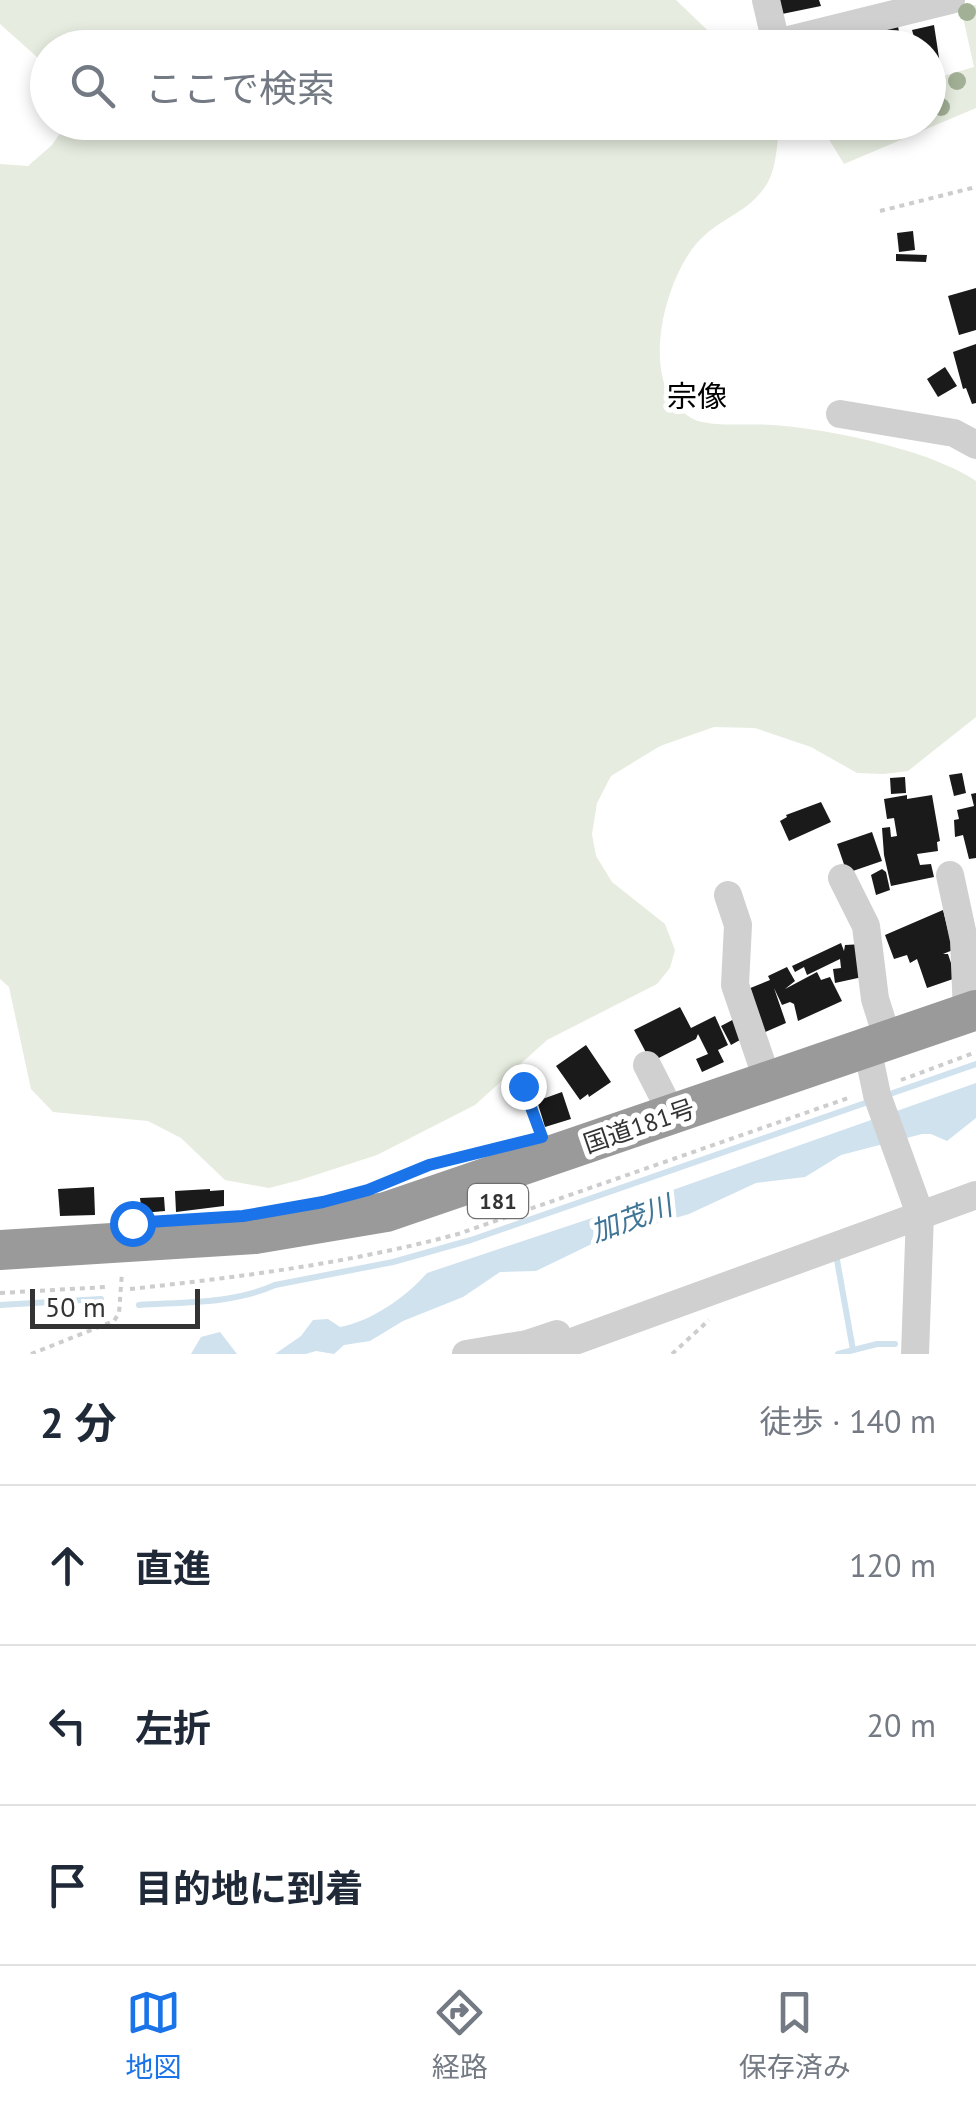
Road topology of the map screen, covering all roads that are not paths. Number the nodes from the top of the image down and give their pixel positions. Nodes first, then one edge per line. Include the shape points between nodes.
1 (766, 0) edge
2 (950, 0) edge
3 (773, 30) edge
4 (826, 30) edge
5 (840, 414) dead end
6 (976, 445) edge
7 (950, 875) dead end
8 (842, 878) dead end
9 (728, 895) dead end
10 (969, 924) edge
11 (974, 1028) edge
12 (647, 1065) dead end
13 (876, 1072) junction
14 (768, 1082) junction
15 (672, 1114) junction
16 (976, 1195) edge
17 (917, 1205) junction
18 (0, 1250) edge
19 (0, 1273) edge
20 (621, 1325) junction
21 (466, 1354) edge
22 (538, 1354) edge
23 (915, 1354) edge

1 - 3 street
2 - 4 street
5 - 6 street via 954,434
7 - 10 street
8 - 13 street via 866,926
9 - 14 street via 738,925 734,985
10 - 11 street
11 - 13 highway, 国道181号 / 181
12 - 15 street
13 - 14 highway, 国道181号 / 181
13 - 17 street
13 - 19 highway, 国道181号 / 181 via 427,1226 119,1280
14 - 15 highway, 国道181号 / 181
15 - 18 highway, 国道181号 / 181 via 386,1212 255,1234
16 - 17 street
17 - 20 street
17 - 23 street
20 - 21 street via 595,1322
20 - 22 street

